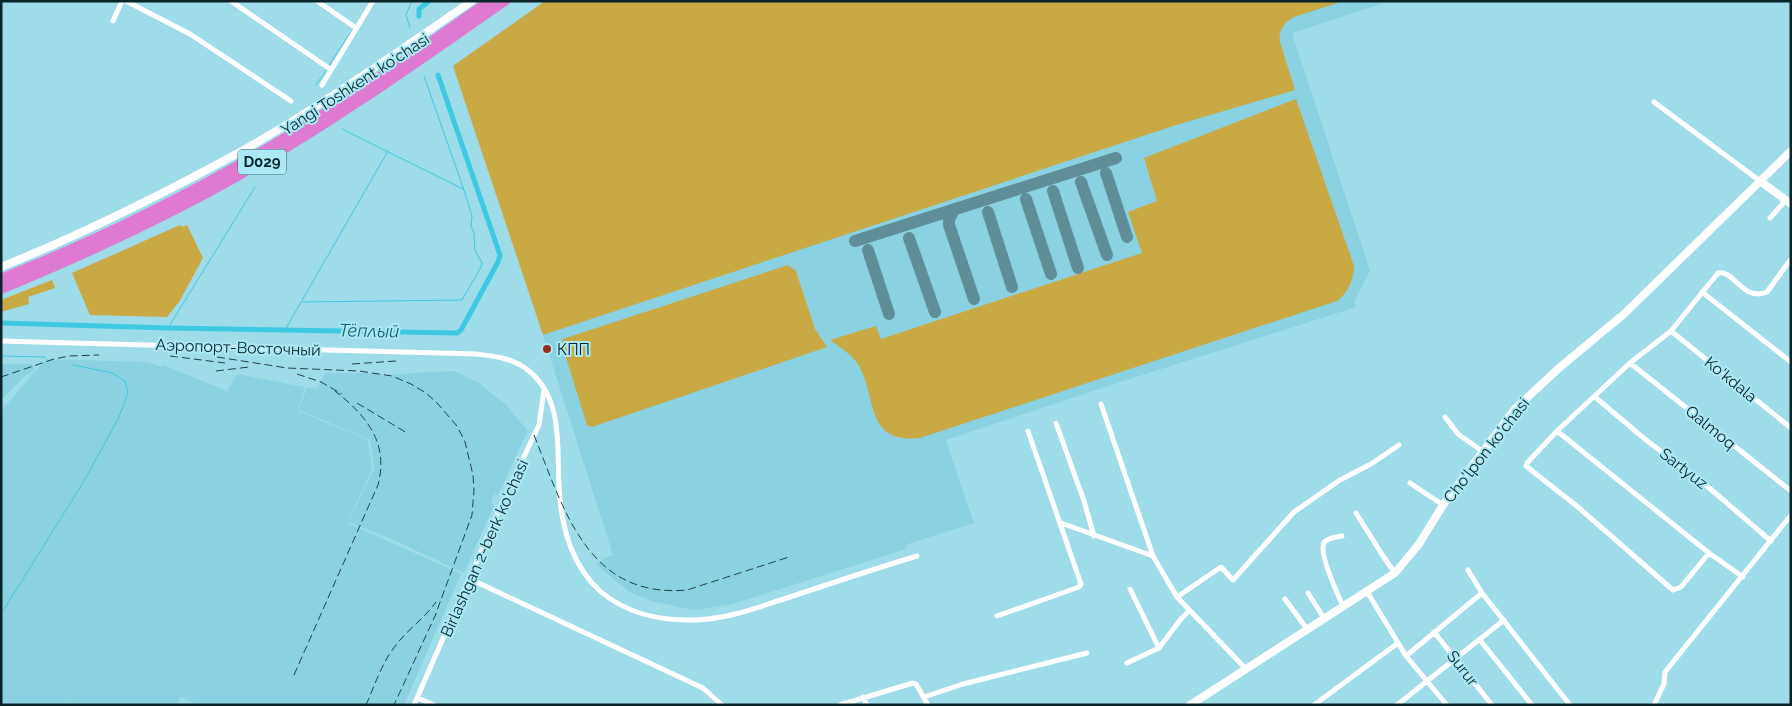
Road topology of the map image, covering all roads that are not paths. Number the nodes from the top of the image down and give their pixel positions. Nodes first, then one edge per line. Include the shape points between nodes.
1 (124, 1) edge
2 (231, 1) edge
3 (317, 1) edge
4 (373, 1) edge
5 (472, 1) edge
6 (490, 1) edge
7 (505, 1) edge
8 (113, 21) dead end
9 (354, 27) junction
10 (328, 68) junction
11 (322, 85) dead end
12 (291, 101) dead end
13 (1654, 102) dead end
14 (1791, 151) edge
15 (1760, 181) junction
16 (1788, 202) edge
17 (1770, 218) dead end
18 (1791, 259) edge
19 (1, 267) edge
20 (1, 279) edge
21 (1, 289) edge
22 (1702, 292) junction
23 (1671, 331) junction
24 (1, 341) edge
25 (1791, 362) edge
26 (1630, 363) junction
27 (544, 389) junction
28 (1595, 397) junction
29 (1101, 404) dead end
30 (1445, 417) dead end
31 (1056, 424) dead end
32 (1791, 428) edge
33 (1028, 431) dead end
34 (1557, 431) junction
35 (1399, 445) dead end
36 (1482, 452) junction
37 (1410, 483) dead end
38 (1791, 491) edge
39 (1443, 505) junction
40 (1356, 513) dead end
41 (1791, 515) edge
42 (1061, 523) junction
43 (1094, 536) junction
44 (1342, 536) dead end
45 (1771, 541) junction
46 (1709, 553) junction
47 (916, 556) dead end
48 (1153, 556) junction
49 (1468, 570) dead end
50 (1396, 573) junction
51 (1743, 577) junction
52 (470, 579) junction
53 (1130, 589) dead end
54 (1366, 590) junction
55 (1482, 593) junction
56 (1308, 594) dead end
57 (1177, 597) junction
58 (1285, 599) dead end
59 (1343, 606) junction
60 (1190, 611) junction
61 (996, 616) dead end
62 (1324, 618) junction
63 (1504, 620) junction
64 (1307, 629) junction
65 (1434, 632) junction
66 (1480, 640) junction
67 (1398, 643) junction
68 (1159, 648) junction
69 (1087, 653) dead end
70 (1406, 656) junction
71 (1456, 659) junction
72 (1127, 663) dead end
73 (1246, 669) junction
74 (1428, 681) junction
75 (863, 697) junction
76 (924, 697) junction
77 (418, 698) junction
78 (1400, 704) edge
79 (414, 705) edge
80 (434, 705) edge
81 (722, 705) edge
82 (840, 705) edge
83 (866, 705) edge
84 (928, 705) edge
85 (1190, 705) edge
86 (1314, 705) edge
87 (1447, 705) edge
88 (1492, 705) edge
89 (1532, 705) edge
90 (1570, 705) edge
91 (1654, 705) edge

1 - 8 street
1 - 12 street via 190,34
2 - 10 street
3 - 9 street
4 - 9 street
5 - 19 main road via 347,86 241,151 116,216
6 - 20 highway, Yangi Toshkent ko‘chasi / D029 via 272,146 195,189 72,250
7 - 21 highway, Yangi Toshkent ko‘chasi / D029 via 373,92 263,162 159,218
9 - 10 street
10 - 11 street
13 - 15 street
14 - 15 main road, Cho'lpon ko'chasi
15 - 16 main road
15 - 36 main road, Cho'lpon ko'chasi via 1624,314 1537,387 1515,409
16 - 17 street
18 - 22 street via 1767,292 1750,293 1721,272
22 - 23 street
22 - 25 street
23 - 26 street
23 - 32 street, Ko'kdala
24 - 27 street, Аэропорт-Восточный via 476,354 516,362 529,371
26 - 28 street
26 - 38 street, Qalmoq
27 - 47 street, Аэропорт-Восточный via 551,401 557,429 563,523 574,556 590,582 633,612 662,618 720,618
27 - 52 street, Birlashgan 2-berk ko'chasi via 539,424
28 - 34 street
28 - 45 street, Sartyuz
29 - 48 street
30 - 36 street via 1458,434
31 - 43 street
33 - 42 street
34 - 46 street
34 - 46 street via 1526,464 1673,590 1681,587
35 - 57 street via 1294,512 1233,580 1221,567
36 - 39 main road, Cho'lpon ko'chasi
37 - 39 street
39 - 50 main road, Cho'lpon ko'chasi
40 - 50 street
41 - 45 street
42 - 43 street
42 - 61 street via 1081,584 1079,587
43 - 48 street
44 - 59 street via 1326,540 1323,549
45 - 51 street
46 - 51 street
48 - 57 street
49 - 55 street
50 - 54 main road, Cho'lpon ko'chasi
51 - 91 street via 1681,650 1666,672
52 - 77 street, Birlashgan 2-berk ko'chasi
52 - 81 street via 703,688
53 - 68 street
54 - 59 main road, Cho'lpon ko'chasi
54 - 67 street
55 - 63 street
55 - 65 street
56 - 62 street
57 - 60 street
58 - 64 street
59 - 62 main road, Cho'lpon ko'chasi
60 - 68 street
60 - 73 street
62 - 64 main road, Cho'lpon ko'chasi
63 - 66 street
63 - 90 street
64 - 73 main road, Cho'lpon ko'chasi
65 - 70 street
65 - 71 street, Surur
66 - 71 street
66 - 89 street
67 - 70 street
67 - 86 street
68 - 72 street
69 - 76 street
70 - 74 street
71 - 74 street
71 - 88 street, Surur
73 - 85 main road, Cho'lpon ko'chasi
74 - 78 street
74 - 87 street
75 - 76 street via 913,683
75 - 82 street
75 - 83 street
76 - 84 street
77 - 79 street, Birlashgan 2-berk ko'chasi
77 - 80 street

